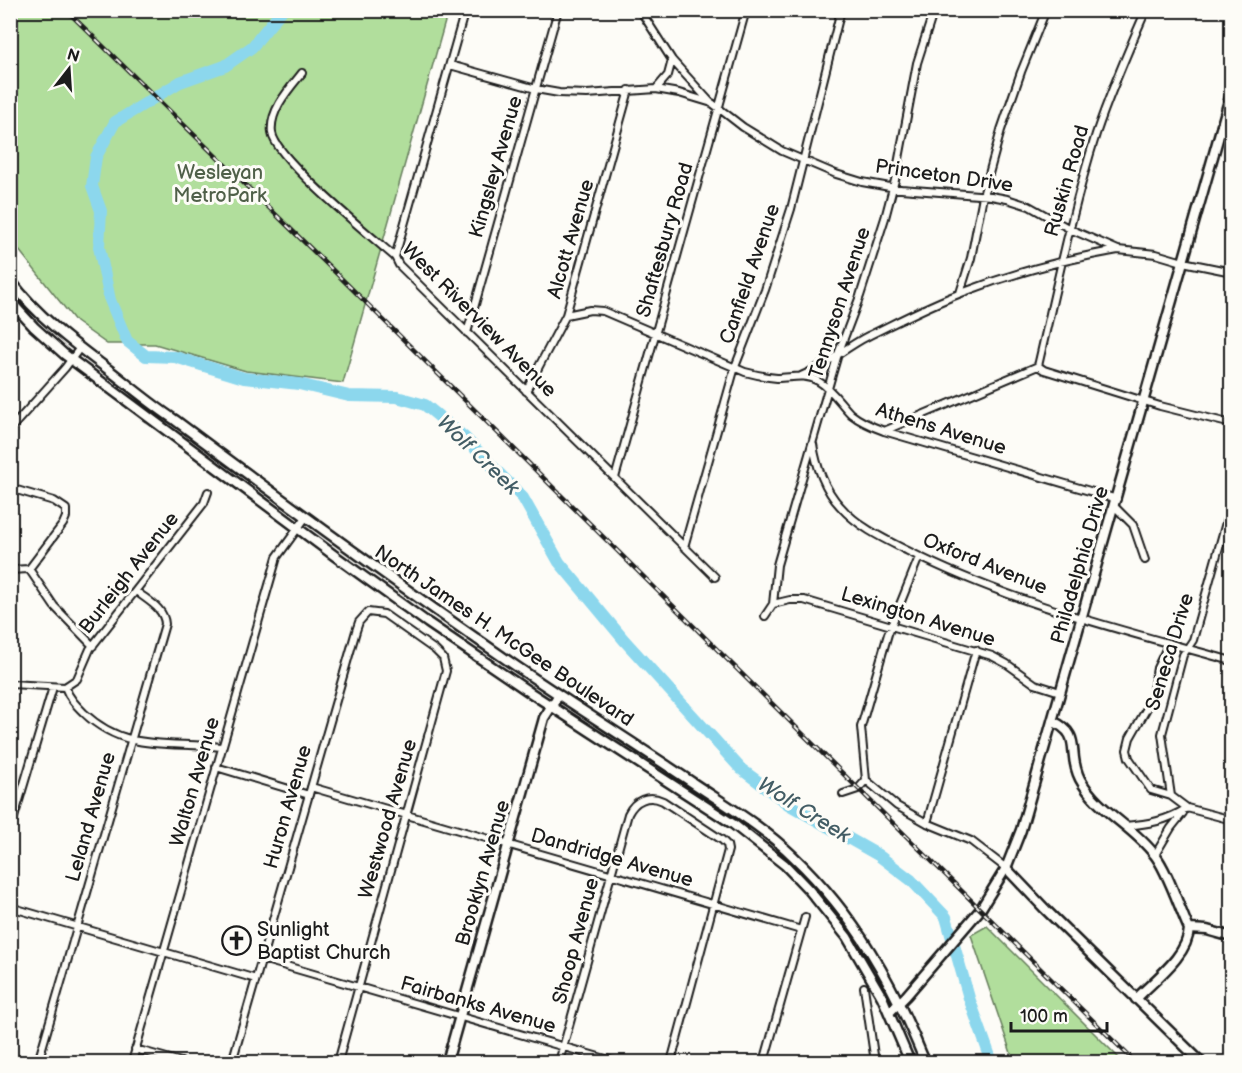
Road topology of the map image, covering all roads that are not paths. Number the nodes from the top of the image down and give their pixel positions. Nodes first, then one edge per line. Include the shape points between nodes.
1 (465, 10) edge
2 (558, 10) edge
3 (640, 10) edge
4 (746, 10) edge
5 (841, 10) edge
6 (934, 10) edge
7 (1046, 10) edge
8 (1146, 10) edge
9 (672, 60) junction
10 (450, 65) junction
11 (302, 73) dead end
12 (536, 89) junction
13 (656, 89) junction
14 (629, 90) junction
15 (1232, 90) edge
16 (712, 103) junction
17 (719, 108) junction
18 (804, 161) junction
19 (893, 188) junction
20 (983, 196) junction
21 (1070, 229) junction
22 (1118, 250) junction
23 (394, 257) junction
24 (1062, 261) junction
25 (1183, 262) junction
26 (1232, 272) edge
27 (10, 280) edge
28 (960, 294) junction
29 (10, 302) edge
30 (566, 315) junction
31 (467, 333) junction
32 (656, 333) junction
33 (80, 349) junction
34 (838, 354) junction
35 (71, 360) junction
36 (1038, 366) junction
37 (735, 367) junction
38 (801, 376) junction
39 (828, 389) junction
40 (526, 390) junction
41 (1145, 400) junction
42 (1232, 424) edge
43 (14, 426) dead end
44 (884, 431) junction
45 (813, 441) junction
46 (615, 478) junction
47 (10, 488) edge
48 (208, 492) dead end
49 (1232, 501) edge
50 (1116, 503) junction
51 (306, 517) junction
52 (297, 528) junction
53 (684, 547) junction
54 (919, 556) junction
55 (1145, 560) dead end
56 (29, 569) junction
57 (10, 570) edge
58 (715, 577) dead end
59 (136, 591) junction
60 (772, 604) junction
61 (765, 616) dead end
62 (1081, 618) junction
63 (892, 626) junction
64 (412, 633) joint
65 (1169, 643) junction
66 (93, 646) junction
67 (1188, 648) junction
68 (976, 650) junction
69 (1232, 661) edge
70 (10, 684) edge
71 (53, 687) junction
72 (64, 687) junction
73 (1060, 692) junction
74 (558, 696) junction
75 (552, 706) junction
76 (1052, 721) junction
77 (130, 740) junction
78 (222, 747) junction
79 (216, 767) junction
80 (866, 780) junction
81 (310, 791) junction
82 (843, 794) dead end
83 (1171, 796) junction
84 (1187, 808) junction
85 (407, 815) junction
86 (1232, 820) edge
87 (927, 823) junction
88 (1125, 826) junction
89 (10, 831) edge
90 (508, 845) junction
91 (1155, 855) junction
92 (1006, 868) junction
93 (611, 875) junction
94 (714, 905) junction
95 (10, 907) edge
96 (805, 917) dead end
97 (77, 927) junction
98 (1189, 929) junction
99 (801, 930) junction
100 (1232, 937) edge
101 (163, 952) junction
102 (262, 959) junction
103 (256, 979) junction
104 (359, 987) junction
105 (864, 987) dead end
106 (1136, 999) junction
107 (900, 1002) junction
108 (889, 1013) junction
109 (460, 1017) junction
110 (564, 1047) junction
111 (135, 1049) junction
112 (38, 1062) edge
113 (132, 1062) edge
114 (181, 1062) edge
115 (232, 1062) edge
116 (338, 1062) edge
117 (447, 1062) edge
118 (559, 1062) edge
119 (616, 1062) edge
120 (671, 1062) edge
121 (764, 1062) edge
122 (875, 1062) edge
123 (910, 1062) edge
124 (926, 1062) edge
125 (1201, 1062) edge

1 - 10 street
2 - 12 street, Kingsley Avenue
3 - 9 street
4 - 17 street, Shaftesbury Road
5 - 18 street, Canfield Avenue
6 - 19 street, Tennyson Avenue via 917,63
7 - 20 street via 1012,94
8 - 21 street, Ruskin Road via 1105,110
9 - 13 street via 668,75
9 - 16 street
10 - 12 street, Princeton Drive
10 - 23 street
11 - 23 street, West Riverview Avenue via 272,120 272,135 278,148
12 - 14 street, Princeton Drive via 575,94
12 - 31 street, Kingsley Avenue
13 - 14 street, Princeton Drive
13 - 16 street, Princeton Drive
14 - 30 street, Alcott Avenue
15 - 25 main road, Philadelphia Drive
16 - 17 street, Princeton Drive
17 - 18 street, Princeton Drive via 762,140
17 - 32 street, Shaftesbury Road
18 - 19 street, Princeton Drive via 836,174
18 - 37 street, Canfield Avenue via 778,253
19 - 20 street, Princeton Drive
19 - 34 street, Tennyson Avenue via 878,243
20 - 21 street, Princeton Drive via 1029,206
20 - 28 street
21 - 22 street, Princeton Drive
21 - 24 street, Ruskin Road
22 - 24 street
22 - 25 street, Princeton Drive
23 - 31 street, West Riverview Avenue
24 - 28 street
24 - 36 street, Ruskin Road
25 - 26 street, Princeton Drive
25 - 41 main road, Philadelphia Drive
27 - 33 main road, North James H. McGee Boulevard
28 - 34 street
29 - 35 main road, North James H. McGee Boulevard
30 - 32 street, Athens Avenue via 603,311
30 - 40 street, Alcott Avenue
31 - 40 street, West Riverview Avenue
32 - 37 street, Athens Avenue
32 - 46 street, Shaftesbury Road
33 - 35 street
33 - 51 main road, North James H. McGee Boulevard
34 - 38 street
34 - 39 street, Tennyson Avenue
35 - 43 street
35 - 52 main road, North James H. McGee Boulevard
36 - 41 street
36 - 44 street
37 - 38 street, Athens Avenue via 766,377
37 - 53 street, Canfield Avenue
38 - 39 street, Athens Avenue via 819,381
39 - 44 street, Athens Avenue via 858,419
39 - 45 street, Tennyson Avenue
40 - 46 street, West Riverview Avenue
41 - 42 street
41 - 50 main road, Philadelphia Drive
44 - 50 street, Athens Avenue
45 - 54 street, Oxford Avenue via 824,480 840,507 862,526
45 - 60 street, Tennyson Avenue via 777,565
46 - 53 street, West Riverview Avenue
47 - 56 street via 59,503 66,509 63,524
48 - 59 street, Burleigh Avenue via 204,504
49 - 67 street, Seneca Drive
50 - 55 street via 1133,525
50 - 62 main road, Philadelphia Drive
51 - 52 street, Walton Avenue
51 - 74 main road, North James H. McGee Boulevard
52 - 75 main road, North James H. McGee Boulevard
52 - 78 street, Walton Avenue via 277,557
53 - 58 street, West Riverview Avenue
54 - 62 street, Oxford Avenue via 1004,593
54 - 63 street
56 - 57 street
56 - 66 street via 54,606
59 - 66 street, Burleigh Avenue
59 - 77 street, Leland Avenue via 164,614 165,624
60 - 61 street
60 - 63 street, Lexington Avenue via 804,600
62 - 65 street, Oxford Avenue
62 - 73 main road, Philadelphia Drive
63 - 68 street, Lexington Avenue
63 - 80 street via 861,727
64 - 81 street, Huron Avenue via 381,612 368,612 359,622
64 - 85 street, Westwood Avenue via 439,653 446,671
65 - 67 street, Oxford Avenue
65 - 83 street via 1157,668 1150,702 1127,750 1151,790
66 - 72 street, Burleigh Avenue via 77,679
67 - 69 street, Oxford Avenue
67 - 83 street, Seneca Drive via 1162,734
68 - 73 street, Lexington Avenue via 1007,664 1035,684
68 - 87 street
70 - 71 street
71 - 72 street
71 - 89 street
72 - 77 street via 93,720
73 - 76 main road, Philadelphia Drive
74 - 75 main road, Brooklyn Avenue
74 - 107 main road, North James H. McGee Boulevard via 742,816 793,856 852,923
75 - 90 main road, Brooklyn Avenue via 544,718
75 - 108 main road, North James H. McGee Boulevard via 733,824 791,870 847,937
76 - 88 main road via 1070,732 1080,780
76 - 92 main road, Philadelphia Drive via 1023,825
77 - 78 street
77 - 97 street, Leland Avenue
78 - 79 street, Walton Avenue
79 - 81 street, Dandridge Avenue
79 - 101 street, Walton Avenue
80 - 82 street via 858,789
80 - 87 street via 897,806
81 - 85 street, Dandridge Avenue
81 - 102 street, Huron Avenue
83 - 84 street
84 - 86 street
84 - 88 street via 1161,821
84 - 91 street
85 - 90 street, Dandridge Avenue
85 - 104 street, Westwood Avenue
87 - 92 street via 971,841
88 - 91 main road
90 - 93 street, Dandridge Avenue
90 - 109 main road, Brooklyn Avenue
91 - 98 main road
92 - 106 main road
92 - 107 main road, Philadelphia Drive via 980,910
93 - 94 street, Dandridge Avenue
93 - 94 street, Shoop Avenue via 634,805 643,799 663,801 728,848
93 - 110 street, Shoop Avenue
94 - 99 street, Dandridge Avenue
94 - 120 street
95 - 97 street
96 - 99 street
97 - 101 street
97 - 112 street, Leland Avenue
98 - 100 main road
98 - 106 main road via 1184,950
99 - 121 street
101 - 103 street
101 - 111 street, Walton Avenue
102 - 103 street, Huron Avenue
102 - 104 street, Fairbanks Avenue
103 - 115 street, Huron Avenue
104 - 109 street, Fairbanks Avenue
104 - 116 street, Westwood Avenue
105 - 122 street
106 - 125 main road
107 - 108 main road, Philadelphia Drive
107 - 124 main road, North James H. McGee Boulevard
108 - 123 main road, North James H. McGee Boulevard
109 - 110 street, Fairbanks Avenue
109 - 117 main road, Brooklyn Avenue
110 - 118 street, Shoop Avenue
110 - 119 street, Fairbanks Avenue
111 - 113 street, Walton Avenue
111 - 114 street

